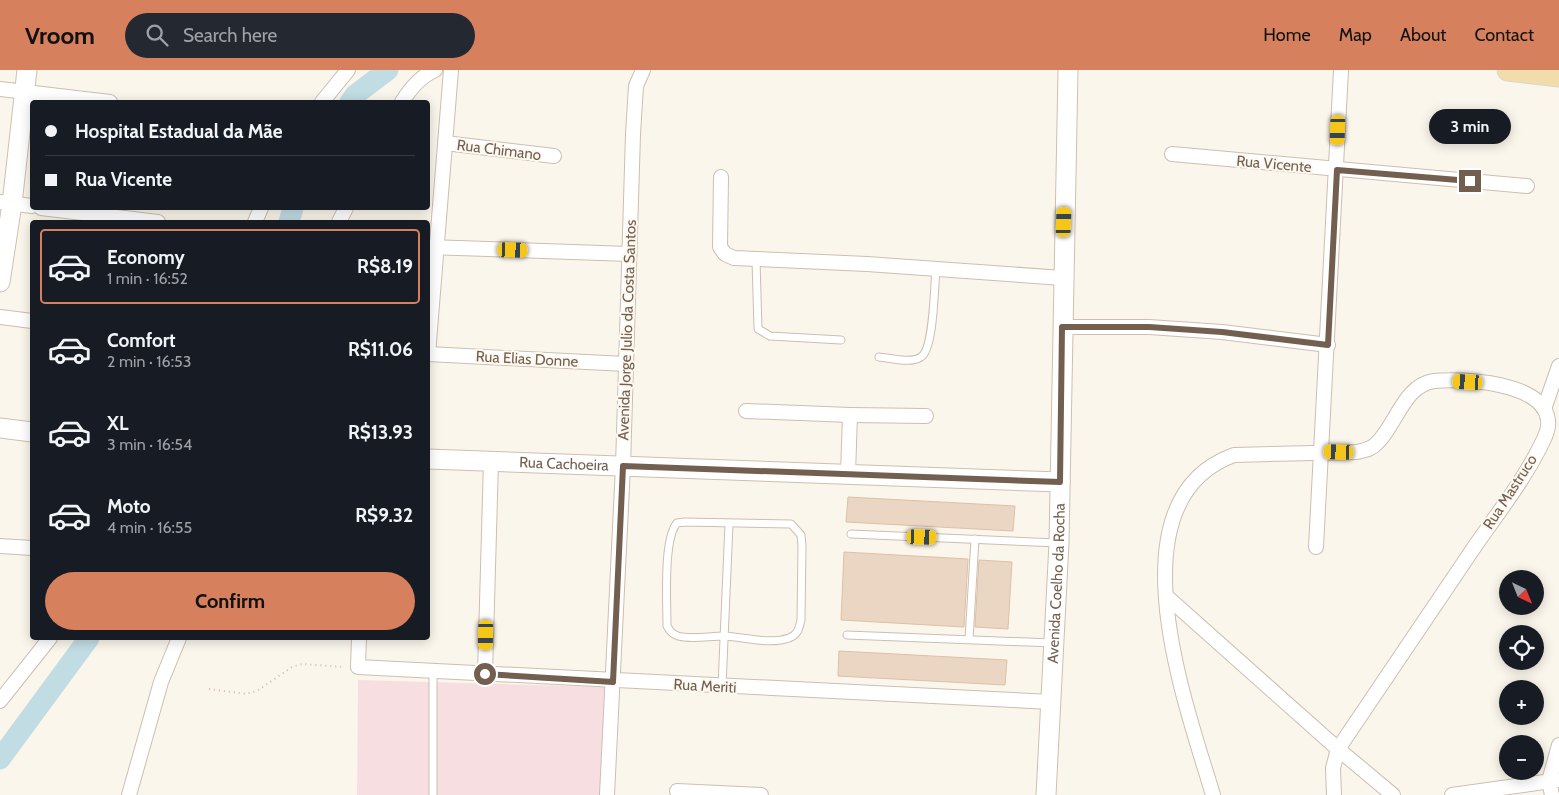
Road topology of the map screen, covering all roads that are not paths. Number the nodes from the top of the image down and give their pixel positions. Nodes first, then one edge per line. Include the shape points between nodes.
1 (27, 70) edge
2 (348, 70) edge
3 (435, 70) edge
4 (451, 70) edge
5 (643, 70) edge
6 (1068, 70) edge
7 (1341, 70) edge
8 (1508, 70) edge
9 (1559, 76) edge
10 (0, 88) edge
11 (25, 92) junction
12 (93, 100) edge
13 (324, 100) edge
14 (403, 100) edge
15 (445, 143) junction
16 (1172, 154) dead end
17 (554, 156) dead end
18 (1337, 170) junction
19 (721, 177) dead end
20 (1527, 186) dead end
21 (6, 203) edge
22 (30, 206) edge
23 (58, 210) edge
24 (141, 220) edge
25 (432, 247) edge
26 (629, 254) junction
27 (756, 260) junction
28 (936, 271) junction
29 (1063, 278) junction
30 (0, 282) edge
31 (430, 300) edge
32 (0, 317) edge
33 (30, 321) edge
34 (1062, 327) junction
35 (841, 340) dead end
36 (1328, 345) junction
37 (430, 354) edge
38 (879, 357) dead end
39 (626, 364) junction
40 (1559, 366) edge
41 (1544, 408) junction
42 (746, 411) dead end
43 (850, 415) junction
44 (926, 416) dead end
45 (0, 428) edge
46 (30, 432) edge
47 (1322, 452) junction
48 (430, 459) edge
49 (491, 461) junction
50 (623, 466) junction
51 (848, 474) junction
52 (1060, 482) junction
53 (730, 524) junction
54 (851, 534) dead end
55 (975, 539) junction
56 (1059, 542) junction
57 (0, 546) edge
58 (1316, 547) dead end
59 (30, 548) edge
60 (1166, 596) junction
61 (847, 635) dead end
62 (725, 636) junction
63 (969, 639) junction
64 (48, 640) edge
65 (178, 640) edge
66 (358, 640) edge
67 (1055, 643) junction
68 (433, 671) junction
69 (485, 674) junction
70 (613, 682) junction
71 (722, 687) junction
72 (0, 701) edge
73 (1052, 702) junction
74 (1559, 745) edge
75 (1338, 749) junction
76 (1553, 785) edge
77 (677, 791) dead end
78 (129, 795) edge
79 (433, 795) edge
80 (607, 795) edge
81 (761, 795) edge
82 (1046, 795) edge
83 (1213, 795) edge
84 (1334, 795) edge
85 (1393, 795) edge
86 (1452, 795) edge

1 - 11 main road
2 - 13 street
3 - 14 street via 428,73
4 - 15 street
5 - 26 street, Avenida Jorge Julio da Costa Santos via 636,86
6 - 29 main road, Avenida Coelho da Rocha
7 - 18 street
8 - 9 main road
10 - 11 street
11 - 12 street
11 - 21 main road
15 - 17 street, Rua Chimano
15 - 25 street
16 - 18 street, Rua Vicente
18 - 20 street, Rua Vicente
18 - 36 street
19 - 27 street via 720,247 724,254 734,258
21 - 22 street
21 - 30 main road
23 - 24 street
25 - 26 street
25 - 31 street
26 - 39 street, Avenida Jorge Julio da Costa Santos
27 - 28 street via 867,264
27 - 35 lane via 758,329 770,336
28 - 29 street
28 - 38 lane via 927,351 914,360
29 - 34 main road, Avenida Coelho da Rocha
32 - 33 street
34 - 36 street via 1149,327
34 - 52 main road, Avenida Coelho da Rocha
36 - 47 street
37 - 39 street, Rua Elias Donne
39 - 50 street, Avenida Jorge Julio da Costa Santos
40 - 41 street
41 - 47 street via 1512,387 1434,381 1412,393 1386,434 1370,448 1357,452
41 - 75 street, Rua Mastruco via 1548,419 1542,443
42 - 43 street
43 - 44 street
43 - 51 street
45 - 46 main road
47 - 58 street
47 - 60 street via 1234,455 1208,468 1194,482 1172,516 1166,562
48 - 49 main road, Rua Cachoeira
49 - 50 main road, Rua Cachoeira
49 - 69 street
50 - 51 main road, Rua Cachoeira
50 - 70 street, Avenida Jorge Julio da Costa Santos
51 - 52 main road, Rua Cachoeira
52 - 56 main road, Avenida Coelho da Rocha
53 - 62 lane
53 - 62 lane via 678,523 670,534 667,590 667,626 670,631 679,636
53 - 62 lane via 791,524 797,529 802,546 801,620 799,630 787,639
54 - 55 lane
55 - 56 lane
55 - 63 lane
56 - 67 main road, Avenida Coelho da Rocha
57 - 59 street
60 - 75 street
60 - 83 street via 1167,621 1177,670
61 - 63 lane
62 - 71 lane
63 - 67 lane
64 - 72 street
65 - 78 street via 161,682
66 - 68 street, Rua Meriti via 358,667
67 - 73 main road, Avenida Coelho da Rocha
68 - 69 street, Rua Meriti
68 - 79 lane
69 - 70 street, Rua Meriti
70 - 71 street, Rua Meriti
70 - 80 street, Avenida Jorge Julio da Costa Santos
71 - 73 street, Rua Meriti
73 - 82 main road, Avenida Coelho da Rocha
74 - 76 street
75 - 84 street, Rua Mastruco via 1333,768
75 - 85 street
76 - 86 street
77 - 81 street

